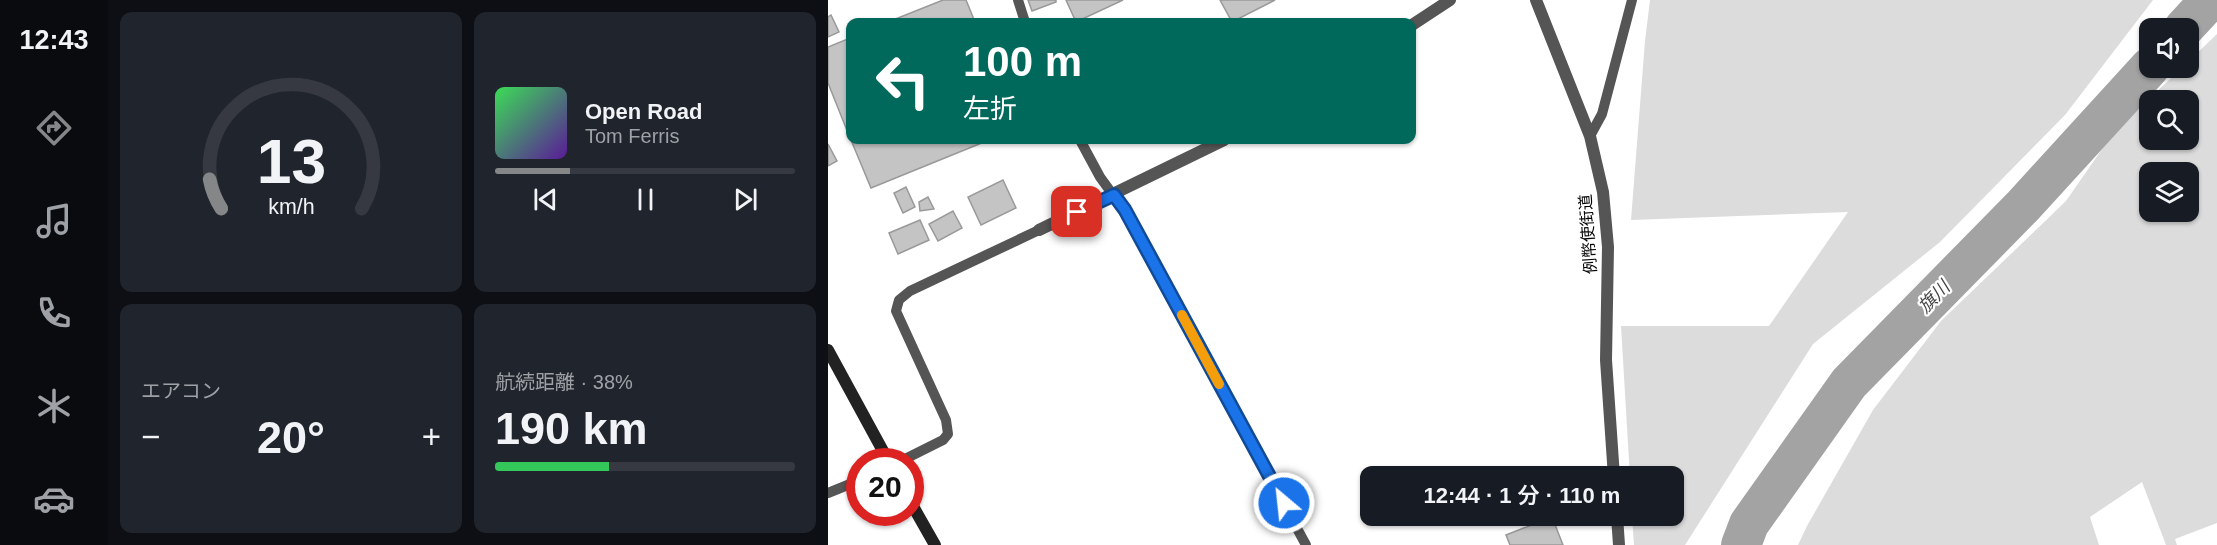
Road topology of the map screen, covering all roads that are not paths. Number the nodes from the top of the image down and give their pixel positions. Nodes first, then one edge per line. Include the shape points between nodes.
1 (1018, 0) edge
2 (1450, 0) edge
3 (1536, 0) edge
4 (1632, 0) edge
5 (1024, 18) edge
6 (1416, 22) edge
7 (1590, 136) junction
8 (1082, 144) edge
9 (1216, 144) edge
10 (1114, 195) junction
11 (1040, 230) joint
12 (828, 350) edge
13 (881, 448) edge
14 (924, 450) edge
15 (1613, 466) edge
16 (846, 486) edge
17 (828, 493) edge
18 (924, 526) edge
19 (1618, 526) edge
20 (934, 545) edge
21 (1306, 545) edge
22 (1619, 545) edge

1 - 5 lane
2 - 6 street
3 - 7 street, 例幣使街道
4 - 7 lane via 1602,114
7 - 15 street, 例幣使街道 via 1603,192 1608,247 1606,360
8 - 10 lane
9 - 10 street
10 - 11 street
10 - 21 lane
11 - 14 lane via 898,300 896,311 946,420 948,434
12 - 13 street
16 - 17 lane
18 - 20 street
19 - 22 street

